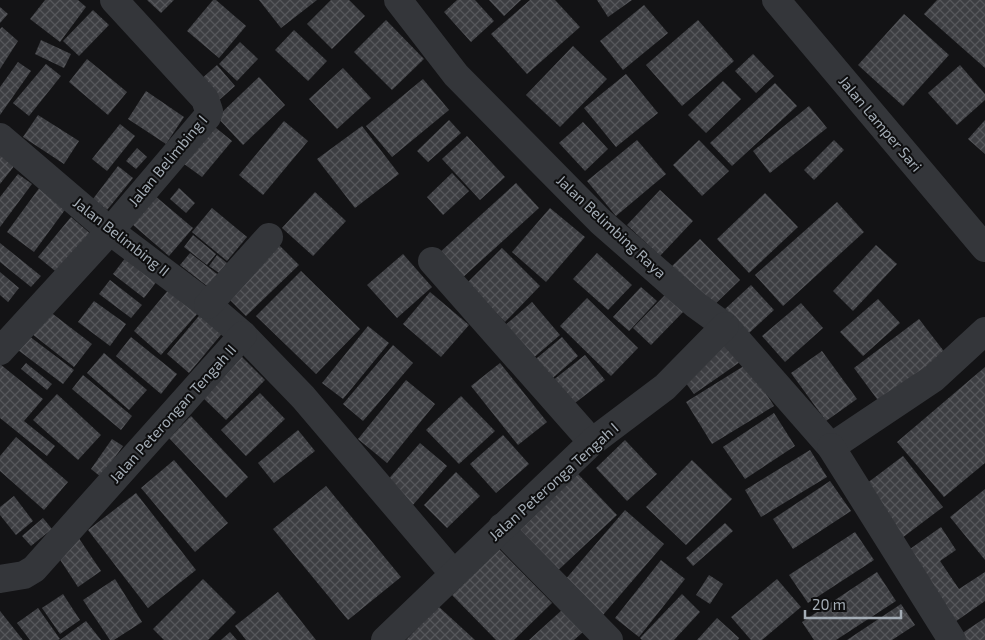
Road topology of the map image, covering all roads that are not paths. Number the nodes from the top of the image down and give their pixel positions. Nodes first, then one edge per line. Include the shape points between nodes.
1 (114, 0) edge
2 (398, 0) edge
3 (776, 0) edge
4 (0, 137) edge
5 (110, 231) junction
6 (269, 237) dead end
7 (985, 248) edge
8 (432, 262) dead end
9 (208, 305) junction
10 (725, 326) junction
11 (985, 331) edge
12 (243, 335) junction
13 (0, 351) edge
14 (592, 442) junction
15 (831, 447) junction
16 (502, 527) junction
17 (453, 573) junction
18 (0, 579) edge
19 (385, 640) edge
20 (609, 640) edge
21 (952, 640) edge

1 - 5 street, Jalan Belimbing I via 205,100 209,111
2 - 10 street, Jalan Belimbing Raya via 456,75 601,222 696,305
3 - 7 street, Jalan Lamper Sari
4 - 5 street, Jalan Belimbing II
5 - 9 street, Jalan Belimbing II
5 - 13 street
6 - 9 street
8 - 14 street
9 - 12 street, Jalan Belimbing II
10 - 14 street, Jalan Peteronga Tengah I via 665,387
10 - 15 street, Jalan Belimbing Raya
11 - 15 street via 934,378
12 - 17 street, Jalan Peterongan Tengah II via 303,396
12 - 18 street, Jalan Peterongan Tengah II via 34,569 24,575
14 - 16 street, Jalan Peteronga Tengah I
15 - 21 street, Jalan Belimbing Raya
16 - 17 street, Jalan Peteronga Tengah I
16 - 20 street via 507,536
17 - 19 street, Jalan Peteronga Tengah I

